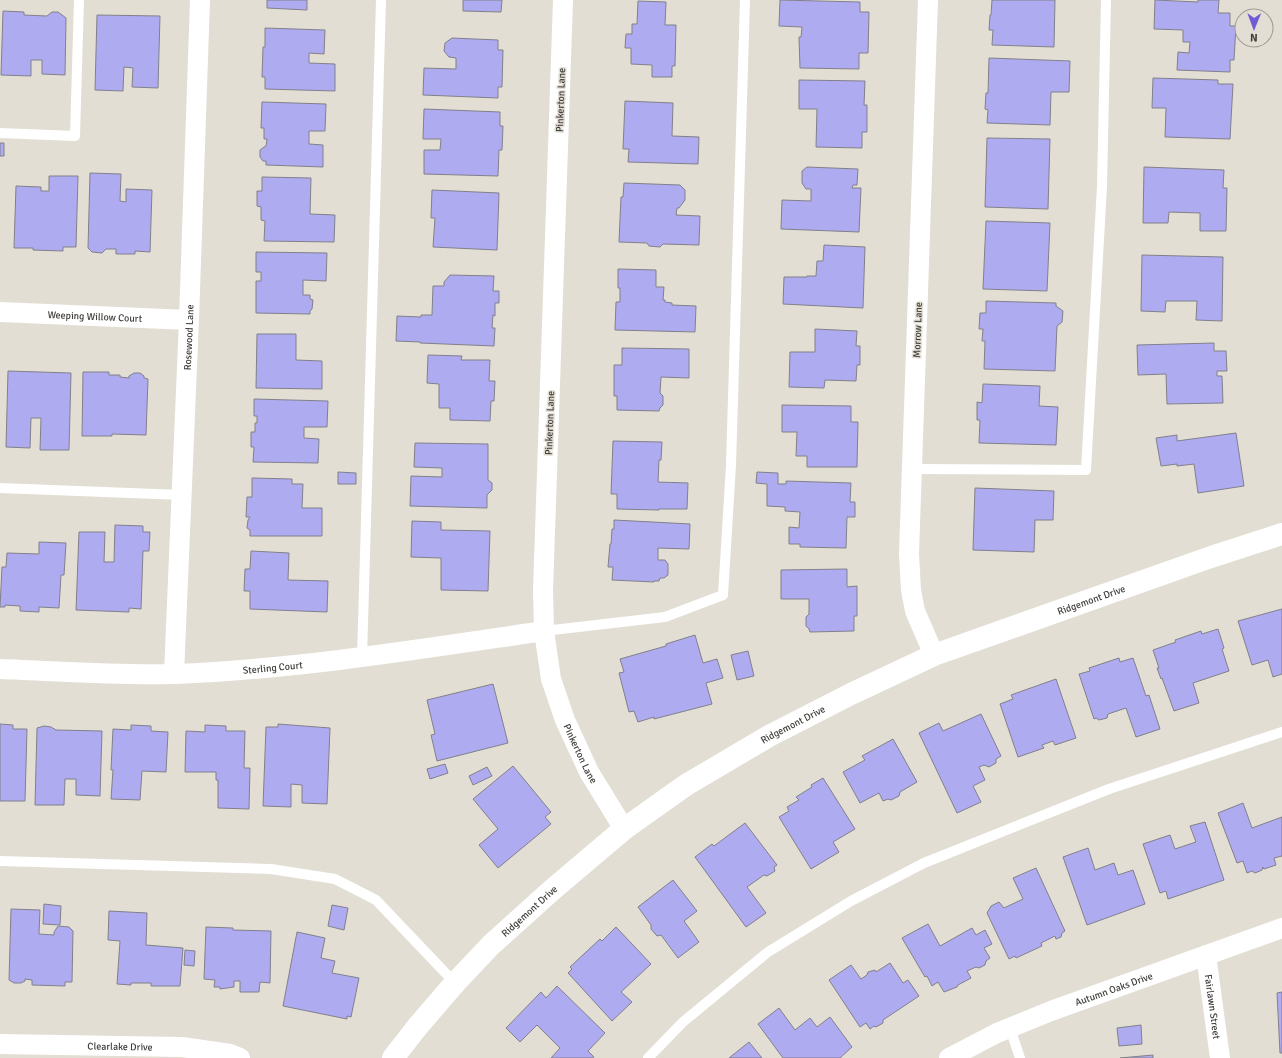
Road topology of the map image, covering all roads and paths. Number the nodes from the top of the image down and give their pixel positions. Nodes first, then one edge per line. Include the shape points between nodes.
1 (79, 0) edge
2 (200, 0) edge
3 (381, 0) edge
4 (563, 0) edge
5 (746, 0) edge
6 (928, 0) edge
7 (1106, 0) edge
8 (0, 133) edge
9 (0, 312) edge
10 (189, 320) junction
11 (912, 469) junction
12 (0, 488) edge
13 (182, 495) junction
14 (1282, 534) edge
15 (544, 631) junction
16 (934, 655) junction
17 (362, 658) junction
18 (0, 669) edge
19 (174, 674) junction
20 (1282, 732) edge
21 (624, 829) junction
22 (0, 861) edge
23 (1282, 928) edge
24 (1206, 955) junction
25 (455, 983) junction
26 (1010, 1028) junction
27 (0, 1044) edge
28 (86, 1052) edge
29 (240, 1058) edge
30 (393, 1058) edge
31 (648, 1058) edge
32 (949, 1058) edge
33 (1020, 1058) edge
34 (1220, 1058) edge

1 - 8 lane via 75,136
2 - 10 street, Rosewood Lane
3 - 17 lane
4 - 15 street, Pinkerton Lane via 543,591
5 - 15 lane via 731,457 723,596 665,617
6 - 11 street, Morrow Lane
7 - 11 lane via 1102,186 1086,470
9 - 10 street, Weeping Willow Court
10 - 13 street, Rosewood Lane
11 - 16 street, Morrow Lane via 909,554 911,590 915,611
12 - 13 lane
13 - 19 street, Rosewood Lane
14 - 16 street, Ridgemont Drive
15 - 17 street, Sterling Court
15 - 21 street, Pinkerton Lane via 552,679 565,720 589,772
16 - 21 street, Ridgemont Drive via 769,736 686,786
17 - 19 street, Sterling Court
18 - 19 street, Sterling Court
20 - 31 lane via 1109,789 924,863 851,901 768,952 683,1022
21 - 25 street, Ridgemont Drive via 541,900
22 - 25 lane via 272,869 335,879 376,900
23 - 24 street, Autumn Oaks Drive
24 - 26 street, Autumn Oaks Drive
24 - 34 street, Fairlawn Street
25 - 30 street, Ridgemont Drive
26 - 32 street, Autumn Oaks Drive
26 - 33 lane
27 - 28 street, Clearlake Drive
28 - 29 street, Clearlake Drive via 182,1047 230,1054

